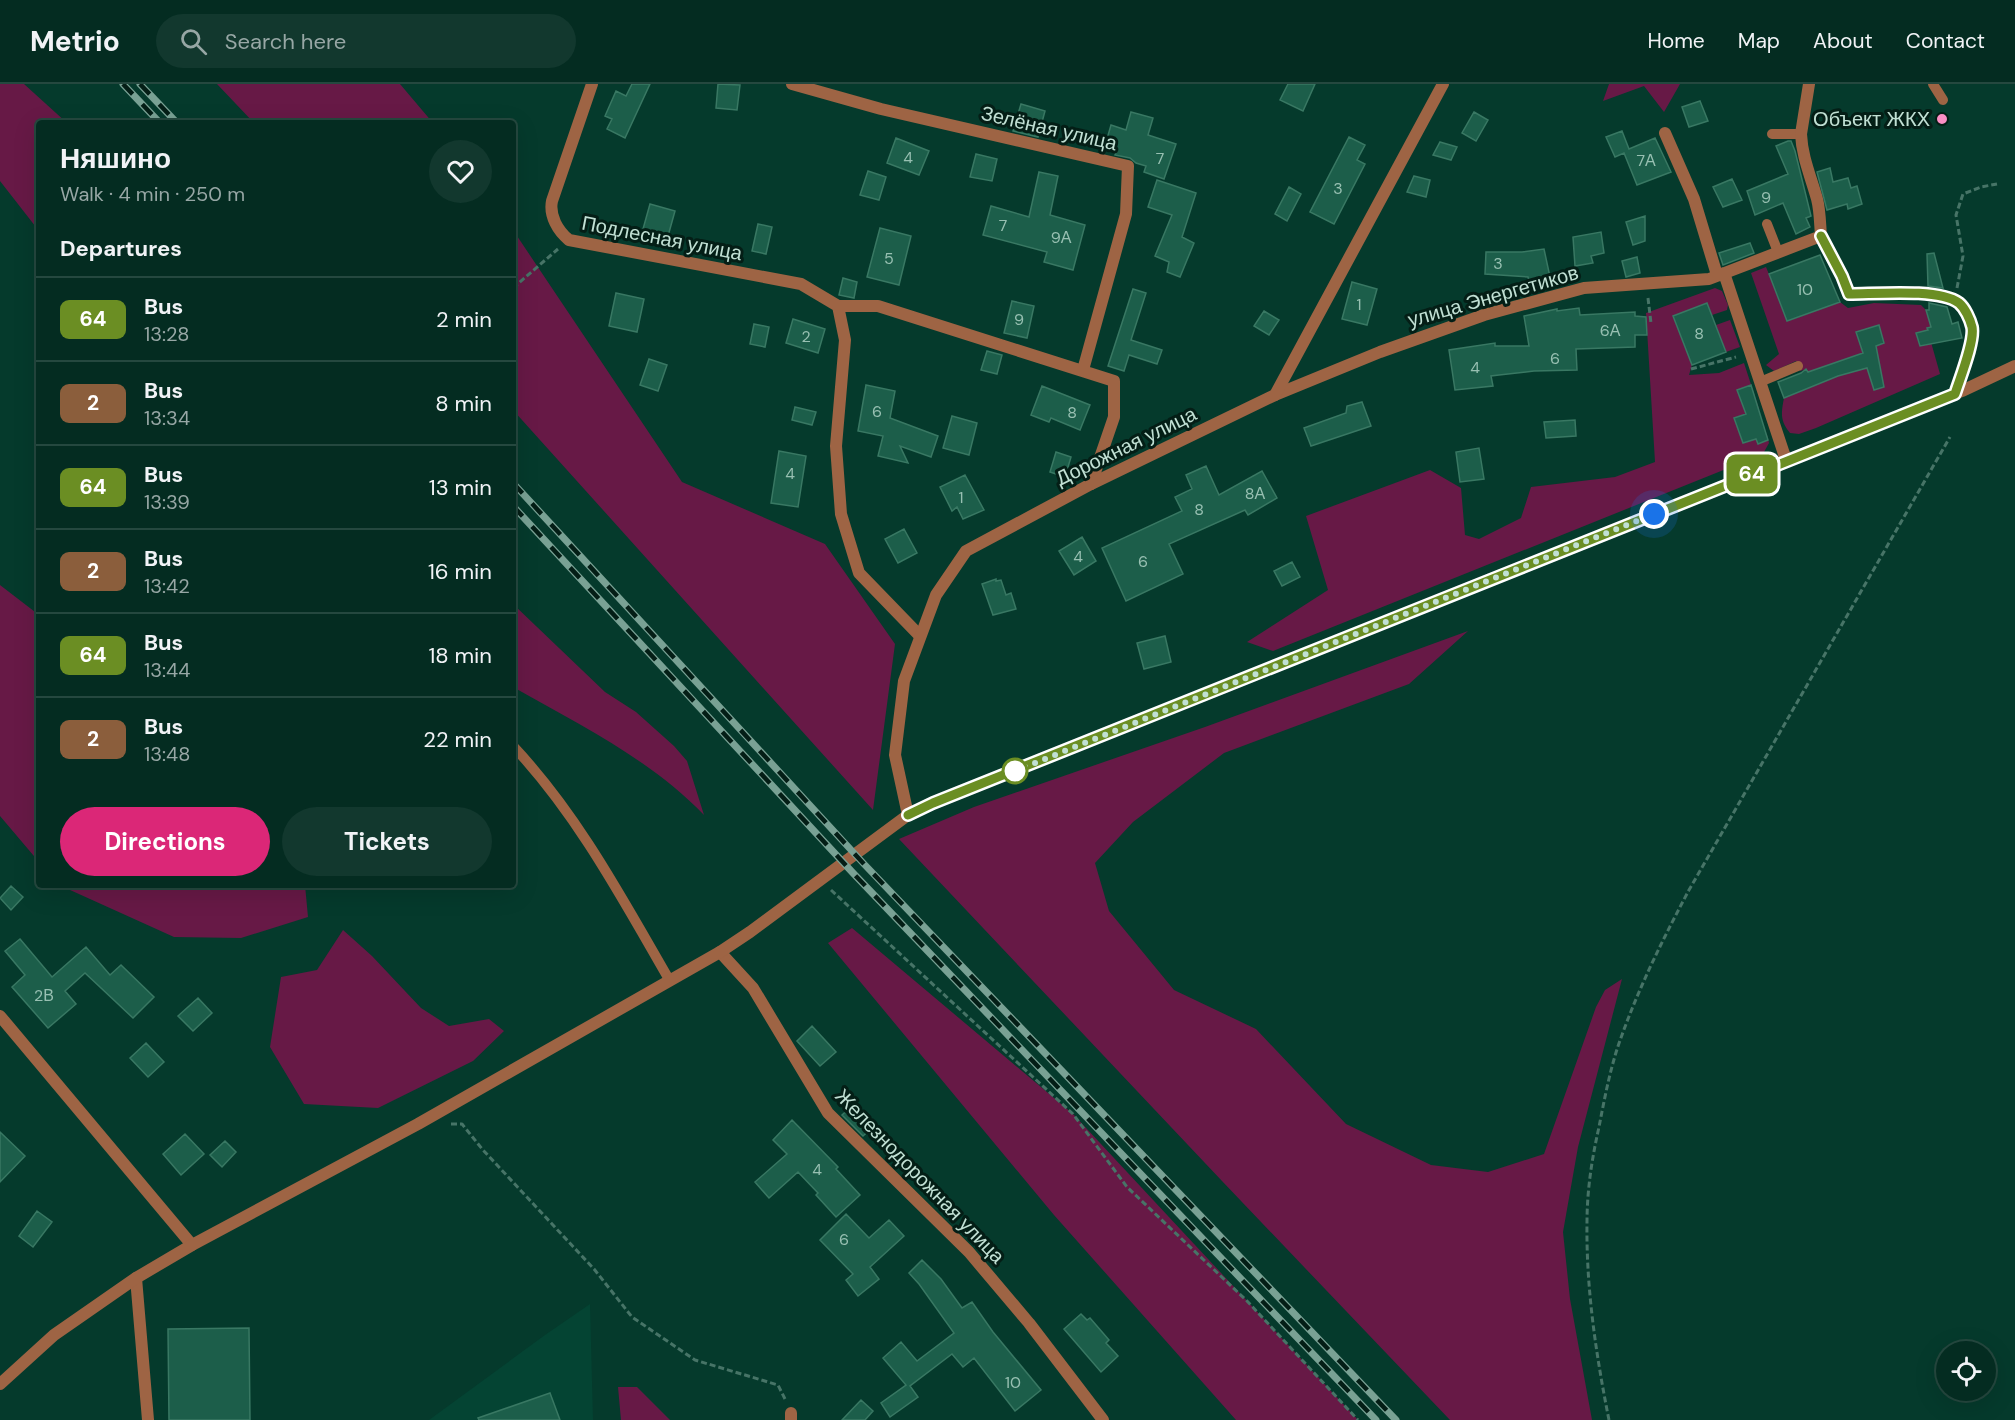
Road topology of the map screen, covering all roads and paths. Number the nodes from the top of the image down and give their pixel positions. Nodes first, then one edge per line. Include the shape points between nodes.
1 (592, 84) edge
2 (792, 84) edge
3 (1443, 84) edge
4 (1809, 84) edge
5 (1934, 84) edge
6 (1943, 100) dead end
7 (1665, 133) dead end
8 (1772, 134) dead end
9 (1801, 134) junction
10 (1997, 184) dead end
11 (1767, 224) dead end
12 (1821, 236) junction
13 (569, 240) junction
14 (1778, 252) junction
15 (1721, 274) junction
16 (1647, 283) junction
17 (516, 285) edge
18 (1954, 301) junction
19 (838, 306) junction
20 (1651, 323) dead end
21 (1749, 352) junction
22 (1798, 366) dead end
23 (2015, 366) edge
24 (1690, 369) dead end
25 (1083, 370) junction
26 (1760, 382) junction
27 (1955, 394) junction
28 (1275, 395) junction
29 (1950, 437) dead end
30 (1786, 460) junction
31 (1091, 484) junction
32 (920, 636) junction
33 (516, 749) edge
34 (908, 815) junction
35 (820, 881) junction
36 (720, 952) junction
37 (670, 981) junction
38 (0, 1016) edge
39 (451, 1124) dead end
40 (192, 1245) junction
41 (136, 1278) junction
42 (0, 1384) edge
43 (791, 1417) edge
44 (148, 1420) edge
45 (1103, 1420) edge
46 (1358, 1420) edge
47 (1609, 1420) edge

1 - 13 street, Подлесная улица via 551,207 561,232
2 - 25 street, Зелёная улица via 881,109 1128,166 1125,214
3 - 28 street
4 - 9 street
5 - 6 lane
7 - 15 street
8 - 9 lane
9 - 12 street via 1802,152 1818,201
10 - 18 path via 1963,194 1956,215 1963,256
11 - 14 lane
12 - 14 street, улица Энергетиков
12 - 18 street via 1849,294 1917,294
13 - 17 path
13 - 19 street, Подлесная улица via 801,284
14 - 15 street, улица Энергетиков
15 - 16 street, улица Энергетиков via 1709,279
15 - 21 street
16 - 20 path
16 - 28 street, улица Энергетиков via 1584,288 1484,315
18 - 27 street via 1965,310 1972,328
19 - 25 street via 878,306
19 - 32 street via 845,340 836,446 841,514 859,573
21 - 24 path
21 - 26 street
22 - 26 lane
23 - 27 street
25 - 31 street via 1114,381 1114,417
26 - 30 street
27 - 30 street
28 - 31 street, Дорожная улица
29 - 47 path via 1689,890 1653,960 1621,1036 1594,1149 1587,1220 1596,1351
30 - 34 street
31 - 32 street, Дорожная улица via 966,551 936,595
32 - 34 street, Дорожная улица via 904,681 895,754
33 - 37 lane via 557,797
34 - 35 street
35 - 36 street
35 - 46 path via 1073,1114 1127,1187 1247,1301
36 - 37 street
36 - 45 street, Железнодорожная улица via 753,988 828,1113 969,1252
37 - 40 street via 418,1124
38 - 40 street
39 - 43 path via 462,1124 594,1269 632,1317 695,1360 778,1385
40 - 41 street
41 - 42 street via 54,1335
41 - 44 street

